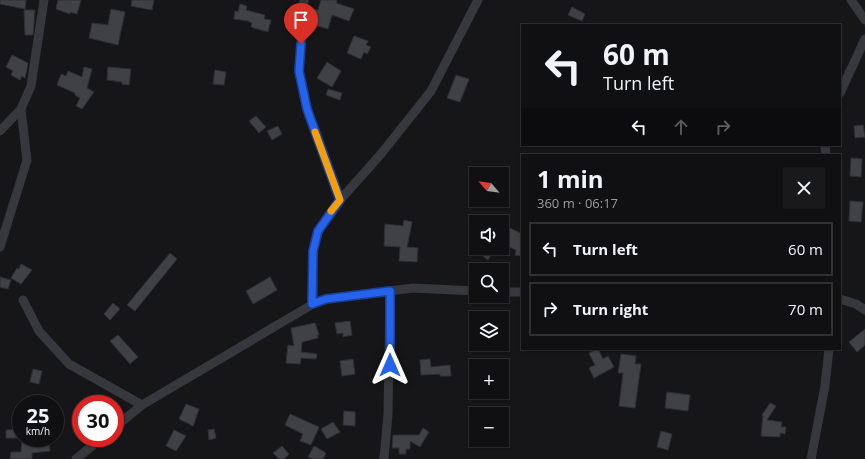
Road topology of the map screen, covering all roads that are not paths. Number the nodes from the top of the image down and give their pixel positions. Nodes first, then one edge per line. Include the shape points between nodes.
1 (44, 0) edge
2 (304, 0) edge
3 (478, 0) edge
4 (851, 0) edge
5 (865, 20) edge
6 (865, 40) edge
7 (841, 91) edge
8 (21, 109) junction
9 (0, 131) edge
10 (340, 200) junction
11 (0, 247) edge
12 (390, 291) junction
13 (469, 291) edge
14 (509, 292) edge
15 (521, 292) edge
16 (841, 299) edge
17 (23, 300) dead end
18 (312, 304) junction
19 (865, 310) edge
20 (829, 350) edge
21 (142, 405) junction
22 (124, 420) edge
23 (91, 447) edge
24 (76, 459) edge
25 (384, 459) edge
26 (811, 459) edge

1 - 8 street via 31,86
2 - 10 street via 299,71 307,109
3 - 10 street via 431,91
4 - 5 street
6 - 7 street
8 - 9 street
8 - 11 street via 27,160
10 - 18 street via 318,231 313,251
12 - 13 street via 413,288
12 - 18 street via 326,299
12 - 25 street via 388,414
14 - 15 street
16 - 19 street
17 - 21 street via 39,331 69,364
18 - 21 street
20 - 26 street
21 - 22 street
23 - 24 street

